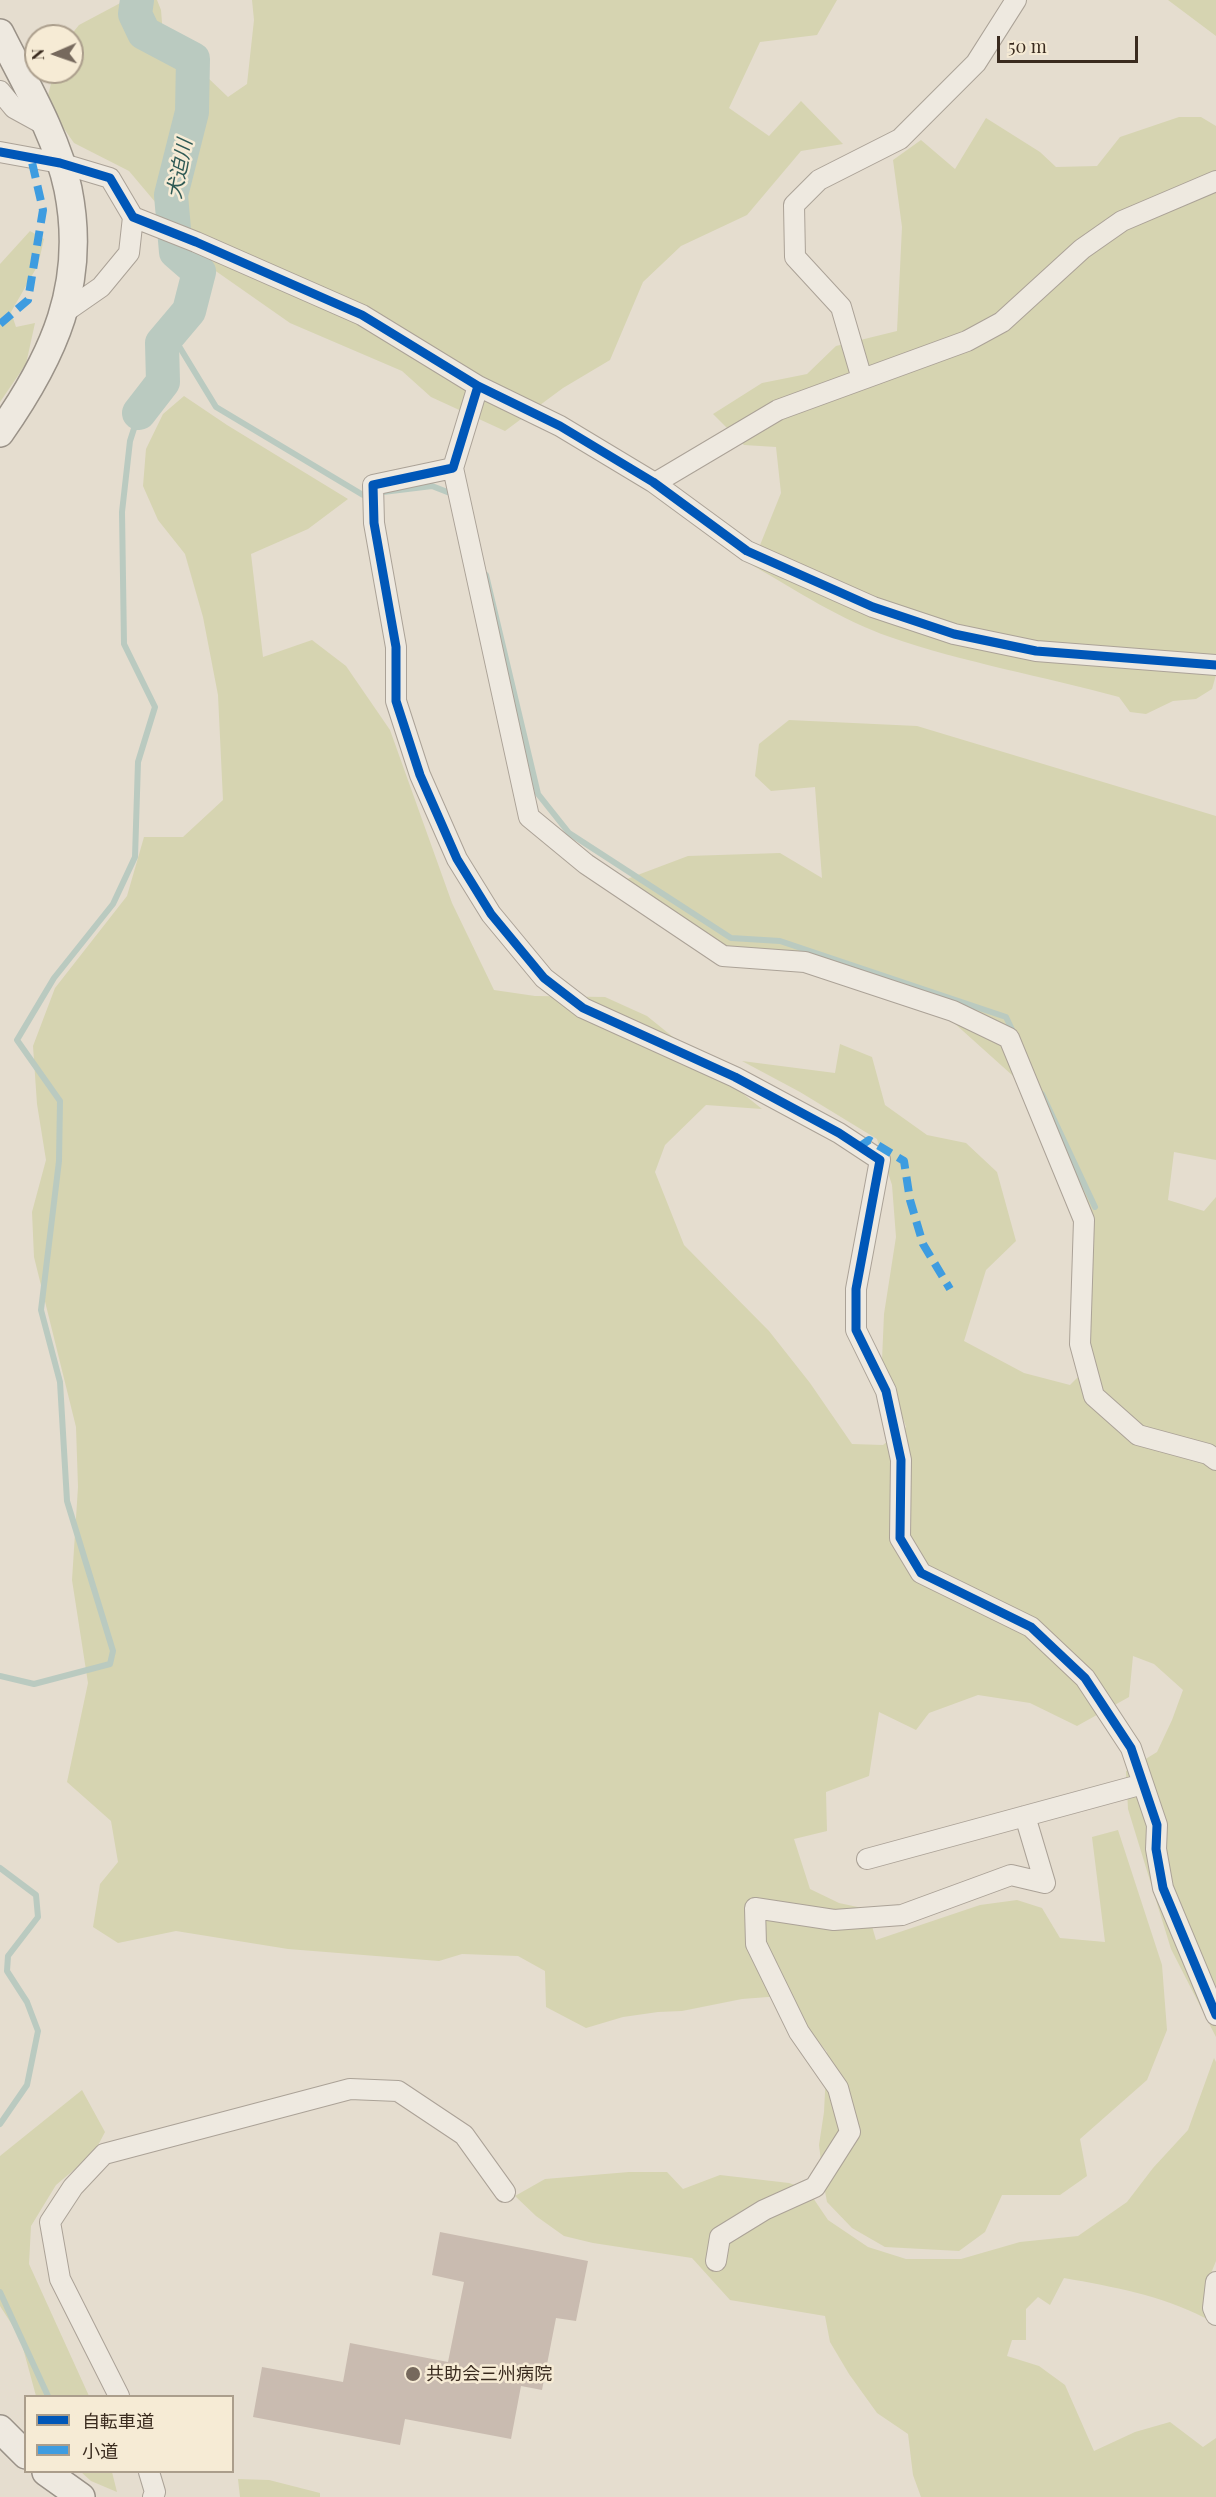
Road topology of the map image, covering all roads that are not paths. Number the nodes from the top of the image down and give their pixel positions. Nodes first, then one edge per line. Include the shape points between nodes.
1 (1016, 0) edge
2 (0, 33) edge
3 (0, 91) edge
4 (45, 125) junction
5 (0, 152) edge
6 (60, 164) junction
7 (1216, 181) edge
8 (133, 218) junction
9 (65, 312) junction
10 (862, 379) junction
11 (478, 386) junction
12 (0, 433) edge
13 (453, 468) junction
14 (654, 483) junction
15 (1216, 665) edge
16 (1216, 1460) edge
17 (1143, 1784) junction
18 (1025, 1816) junction
19 (867, 1859) dead end
20 (1216, 2015) edge
21 (505, 2192) dead end
22 (716, 2261) dead end
23 (1216, 2282) edge
24 (1216, 2315) edge
25 (118, 2395) edge
26 (0, 2429) edge
27 (24, 2453) edge
28 (149, 2473) edge
29 (53, 2482) edge
30 (81, 2497) edge
31 (153, 2497) edge

1 - 10 street via 976,63 900,139 819,180 794,205 795,257 841,306
2 - 4 main road
3 - 4 street via 14,108
4 - 6 main road
5 - 6 street
6 - 8 street via 110,178
6 - 9 main road via 68,189 73,257
7 - 10 street via 1122,220 1082,249 1002,322 967,341
8 - 9 street via 129,253 101,287
8 - 11 street via 362,315
9 - 12 main road via 43,365
10 - 14 street via 778,410
11 - 13 street
11 - 14 street via 560,426
13 - 16 street via 529,817 586,864 723,956 805,962 953,1011 1009,1038 1084,1220 1080,1344 1094,1396 1138,1435 1208,1454
13 - 17 street via 373,485 374,523 396,647 396,701 420,775 457,859 491,914 544,978 583,1008 735,1077 839,1133 880,1160 856,1288 856,1330 886,1391 902,1460 900,1538 921,1573 1031,1627 1084,1678 1131,1748
14 - 15 street via 747,551 873,607 954,634 1036,651
17 - 18 street
17 - 20 street via 1157,1825 1156,1850 1163,1888
18 - 19 street
18 - 22 street via 1045,1883 1011,1875 902,1915 834,1920 755,1908 756,1944 799,2032 838,2088 850,2132 815,2187 720,2236
21 - 25 street via 464,2135 398,2091 350,2089 104,2154 73,2187 50,2222 60,2279
23 - 24 street
26 - 27 main road
28 - 31 street
29 - 30 main road

